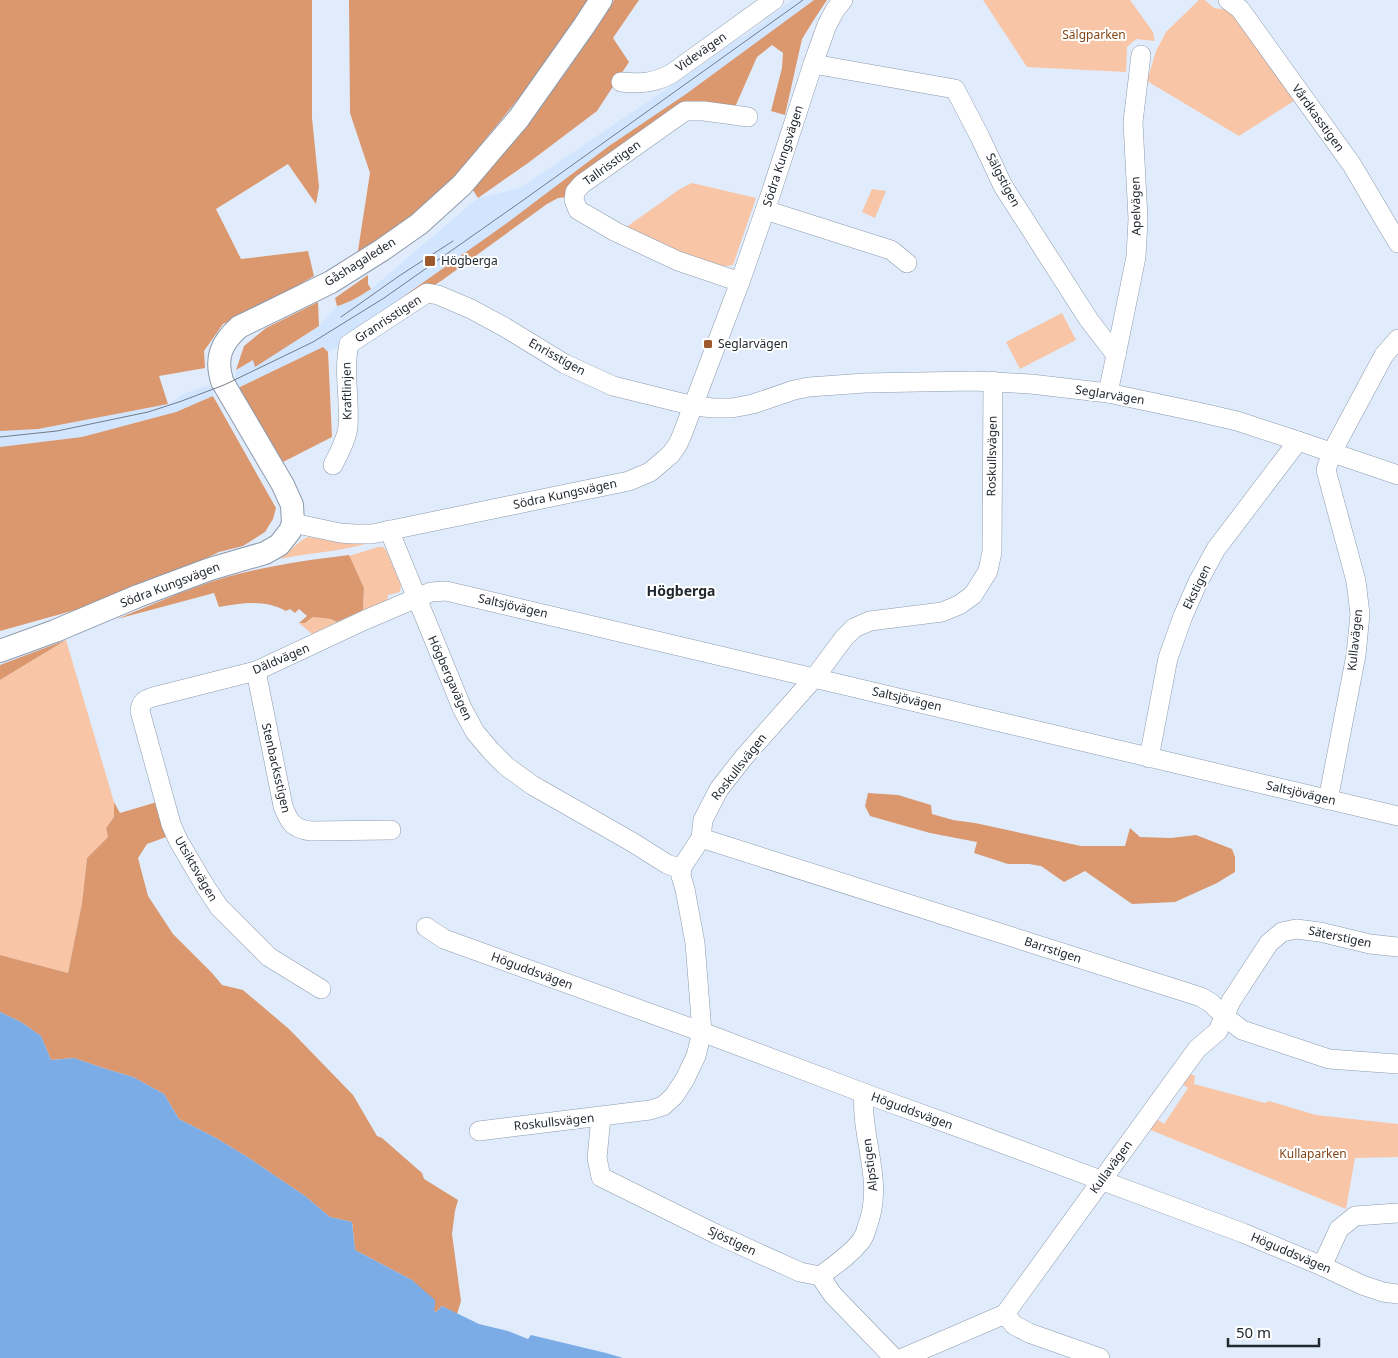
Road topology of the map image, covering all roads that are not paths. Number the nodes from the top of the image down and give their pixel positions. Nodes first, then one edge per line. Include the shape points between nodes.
1 (601, 0) edge
2 (774, 0) edge
3 (843, 0) edge
4 (1228, 0) edge
5 (1141, 55) dead end
6 (813, 64) junction
7 (621, 82) dead end
8 (748, 117) dead end
9 (765, 210) junction
10 (1398, 243) edge
11 (907, 263) dead end
12 (740, 282) junction
13 (427, 293) joint
14 (1398, 340) edge
15 (349, 344) joint
16 (1116, 355) junction
17 (993, 381) junction
18 (1108, 393) junction
19 (694, 406) junction
20 (1298, 441) junction
21 (1332, 452) junction
22 (332, 465) dead end
23 (1398, 475) edge
24 (293, 523) junction
25 (389, 530) junction
26 (416, 599) junction
27 (0, 651) edge
28 (256, 671) junction
29 (816, 678) junction
30 (141, 704) joint
31 (1149, 758) junction
32 (1328, 800) junction
33 (1398, 816) edge
34 (391, 830) dead end
35 (701, 838) junction
36 (682, 867) junction
37 (426, 927) dead end
38 (1282, 932) joint
39 (1398, 947) edge
40 (320, 989) dead end
41 (1224, 1016) junction
42 (702, 1032) junction
43 (1398, 1064) edge
44 (864, 1093) junction
45 (601, 1117) junction
46 (480, 1131) dead end
47 (1101, 1180) junction
48 (1398, 1213) edge
49 (1322, 1266) junction
50 (820, 1276) junction
51 (1398, 1294) edge
52 (1005, 1314) junction
53 (894, 1358) edge
54 (903, 1358) edge
55 (1100, 1358) edge

1 - 24 main road, Gåshagaleden via 519,118 462,184 419,224 331,282 239,327 223,344 219,363 222,381 286,491 292,505
2 - 7 street, Videvägen via 671,74 659,80
3 - 6 street, Södra Kungsvägen via 827,25
4 - 10 street, Vårdkasstigen via 1240,9 1352,164
5 - 16 street, Apelvägen via 1133,122 1138,219 1136,257
6 - 9 street, Södra Kungsvägen
6 - 16 street, Sälgstigen via 955,89 1004,186 1089,320
8 - 12 street, Tallrisstigen via 685,111 582,184 575,192 574,200 578,210 616,232 678,261
9 - 11 street via 891,250
9 - 12 street, Södra Kungsvägen
12 - 19 street, Södra Kungsvägen
13 - 15 street, Granrisstigen
13 - 19 street, Enrisstigen via 471,309 565,364 613,386
14 - 21 street, Kullavägen via 1384,354
15 - 22 street, Kraftlinjen via 346,358 348,427
16 - 18 street
17 - 18 street, Seglarvägen
17 - 19 street, Seglarvägen via 809,387 732,408
17 - 29 street, Roskullsvägen via 992,552 988,571 973,595 959,605 942,612 870,621 854,628
18 - 20 street, Seglarvägen via 1237,421
19 - 25 street, Södra Kungsvägen via 671,454 640,477
20 - 21 street, Seglarvägen
20 - 31 street, Ekstigen via 1216,549 1198,582 1168,658
21 - 23 street, Seglarvägen
21 - 32 street, Kullavägen via 1326,470 1356,581 1360,614 1356,654
24 - 25 street, Södra Kungsvägen via 340,533 372,534
24 - 27 main road, Södra Kungsvägen via 283,541 264,553 183,579
25 - 26 street, Högbergavägen
26 - 28 street, Däldvägen
26 - 29 street, Saltsjövägen via 431,592 446,591
26 - 36 street, Högbergavägen via 462,708 475,732 491,751 532,785 667,864
28 - 30 street, Däldvägen via 153,697
28 - 34 street, Stenbacksstigen via 283,806 290,822 311,831
29 - 31 street, Saltsjövägen
29 - 35 street, Roskullsvägen via 719,789 703,820
30 - 40 street, Utsiktsvägen via 140,711 171,824 205,886 219,907 269,957
31 - 32 street, Saltsjövägen
32 - 33 street, Saltsjövägen
35 - 36 street, Roskullsvägen
35 - 41 street, Barrstigen via 1200,998 1211,1003
36 - 42 street, Roskullsvägen via 680,876 695,943
37 - 42 street, Höguddsvägen via 444,940
38 - 39 street, Säterstigen via 1296,929 1320,932
38 - 41 street, Kullavägen via 1269,943
41 - 43 street, Barrstigen via 1242,1030 1329,1059
41 - 47 street, Kullavägen via 1218,1032 1197,1049
42 - 44 street, Höguddsvägen
42 - 45 street, Roskullsvägen via 696,1056 685,1079 663,1106
44 - 47 street, Höguddsvägen
44 - 50 street, Alpstigen via 863,1109 875,1189 872,1213 862,1239
45 - 46 street, Roskullsvägen
45 - 50 street, Sjöstigen via 597,1158 601,1177 800,1272
47 - 49 street, Höguddsvägen
47 - 52 street, Kullavägen
48 - 49 street via 1355,1216 1339,1228
49 - 51 street, Höguddsvägen via 1362,1285
50 - 53 street via 833,1296
52 - 54 street
52 - 55 street via 1014,1325 1029,1333

